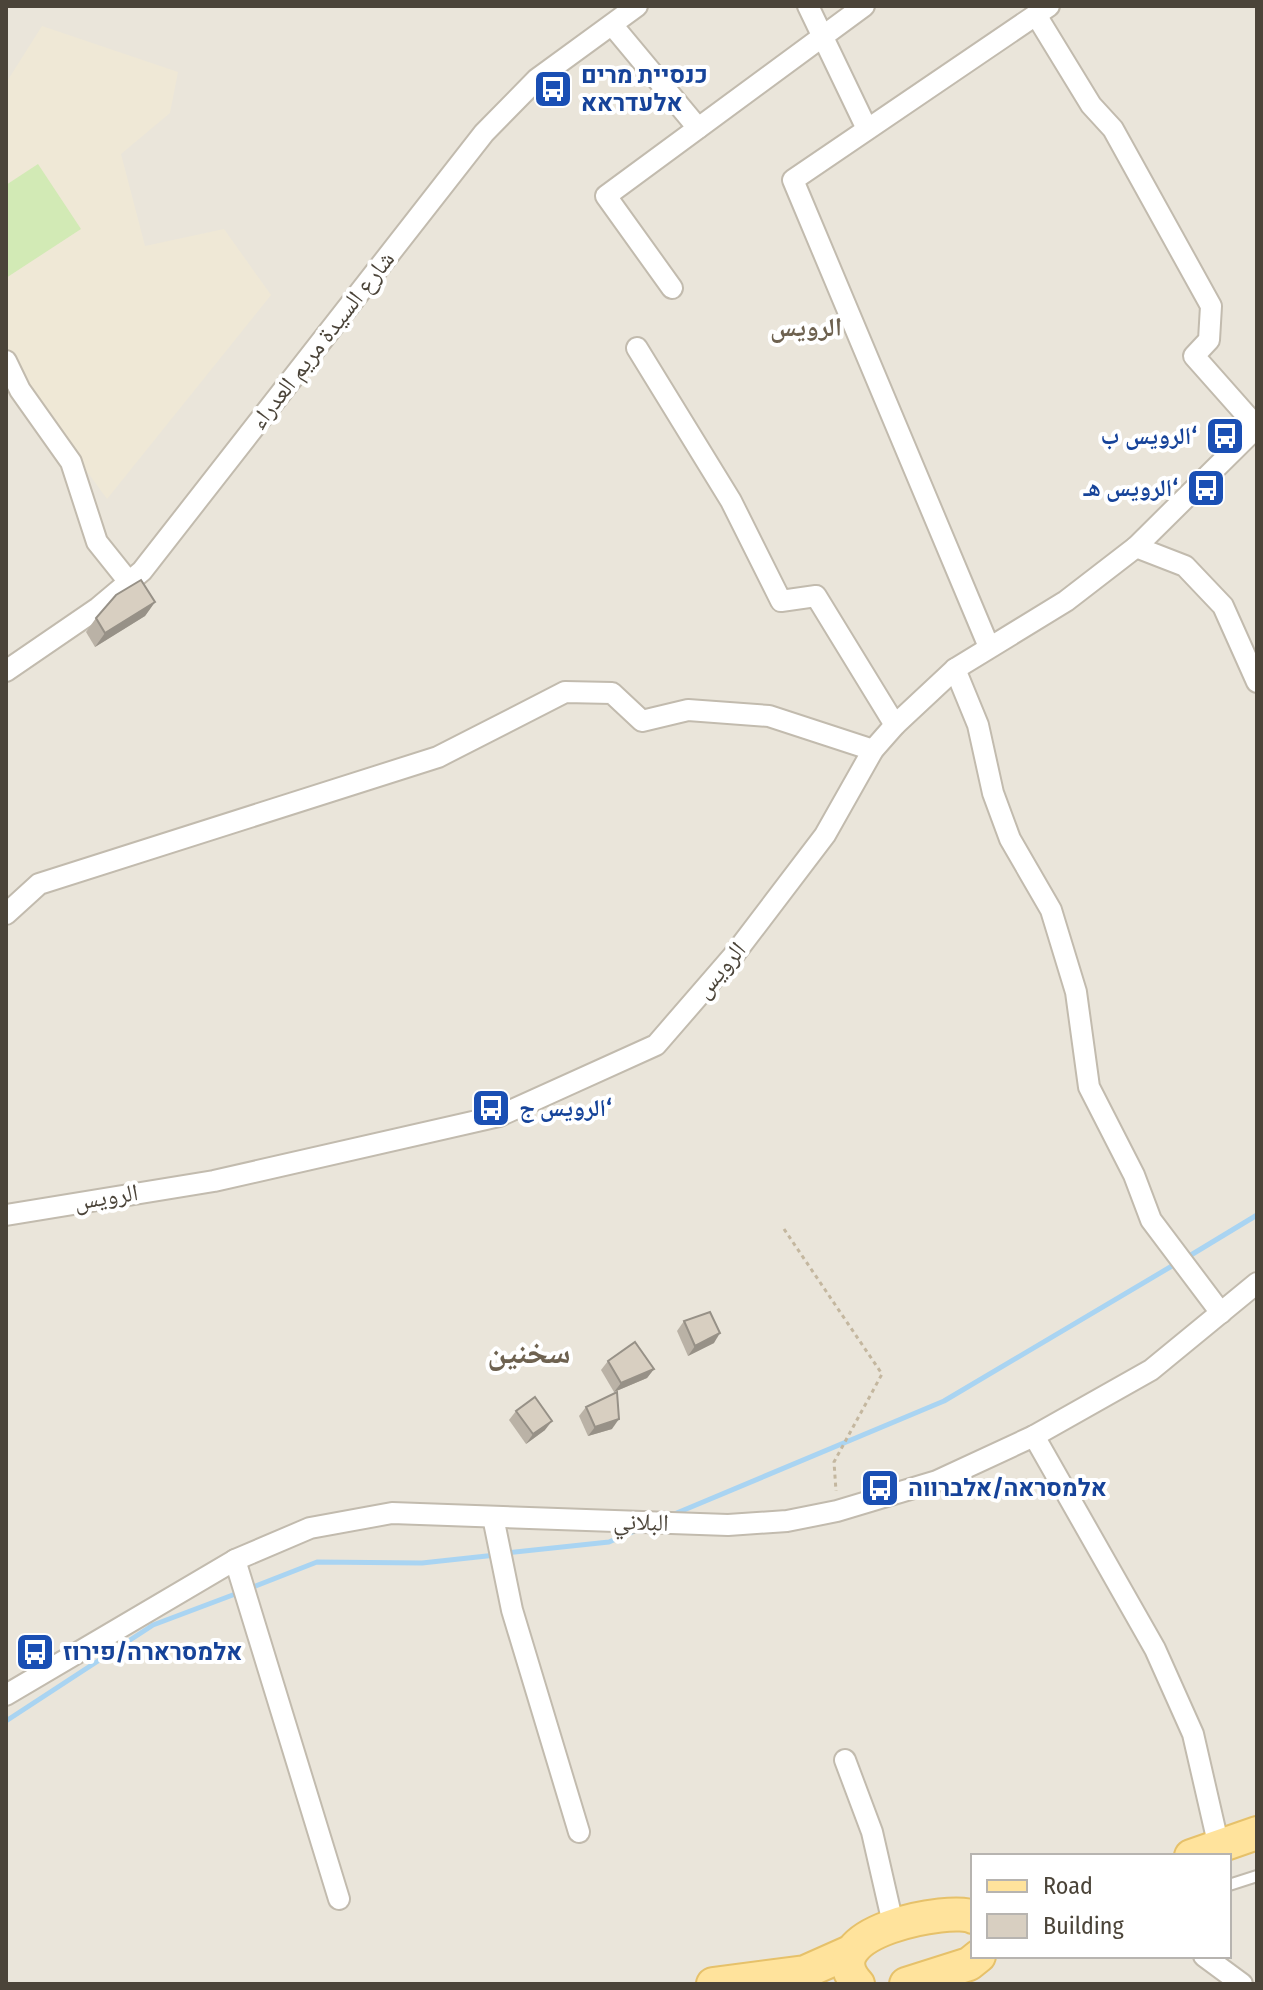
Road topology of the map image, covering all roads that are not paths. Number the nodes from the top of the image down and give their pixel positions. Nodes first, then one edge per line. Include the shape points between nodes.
1 (637, 6) edge
2 (808, 6) edge
3 (864, 6) edge
4 (1043, 10) edge
5 (613, 26) junction
6 (824, 39) junction
7 (698, 128) junction
8 (867, 129) junction
9 (672, 288) dead end
10 (637, 348) dead end
11 (6, 361) edge
12 (1257, 427) edge
13 (1136, 547) junction
14 (129, 582) junction
15 (989, 647) junction
16 (955, 669) junction
17 (6, 671) edge
18 (1257, 682) edge
19 (895, 725) junction
20 (873, 750) junction
21 (6, 914) edge
22 (6, 1215) edge
23 (1257, 1283) edge
24 (1221, 1313) junction
25 (1034, 1436) junction
26 (493, 1517) junction
27 (235, 1560) junction
28 (6, 1695) edge
29 (845, 1760) dead end
30 (579, 1832) dead end
31 (1257, 1833) edge
32 (1213, 1854) edge
33 (1217, 1854) edge
34 (1231, 1856) edge
35 (1257, 1857) edge
36 (1257, 1876) edge
37 (1231, 1884) edge
38 (339, 1899) dead end
39 (971, 1916) edge
40 (894, 1928) junction
41 (850, 1952) junction
42 (976, 1958) edge
43 (1207, 1958) edge
44 (713, 1984) edge
45 (858, 1984) edge
46 (908, 1984) edge
47 (1242, 1984) edge

1 - 5 street, شارع السيدة مريم العدراء
2 - 6 street
3 - 6 street
4 - 8 street
4 - 12 street via 1091,105 1113,129 1211,306 1209,340 1194,356
5 - 7 street
5 - 14 street, شارع السيدة مريم العدراء via 537,79 484,133 177,528
6 - 7 street
6 - 8 street
7 - 9 street via 606,196
8 - 15 street via 793,180
10 - 19 street via 731,501 781,601 816,596
11 - 14 street via 71,462 97,542
12 - 13 street, الرويس
13 - 15 street, الرويس via 1066,601
13 - 18 street via 1185,566 1223,606
14 - 17 street, شارع السيدة مريم العدراء
15 - 16 street, الرويس
16 - 19 street, الرويس
16 - 24 street via 978,725 1010,839 1051,910 1076,992 1089,1087 1151,1220
19 - 20 street, الرويس
20 - 21 street via 769,716 688,710 642,721 612,693 565,692 438,757 39,884
20 - 22 street, الرويس via 825,835 733,956 656,1045 499,1116 214,1181
23 - 24 street, البلاني
24 - 25 street, البلاني via 1151,1370
25 - 26 street, البلاني via 937,1481 787,1521 728,1525
25 - 32 street via 1155,1649 1193,1734
26 - 27 street, البلاني via 392,1513 310,1528
26 - 30 street via 512,1610
27 - 28 street, البلاني
27 - 38 street
29 - 40 street via 872,1832
31 - 33 main road
34 - 35 main road
36 - 37 lane
39 - 40 main road via 956,1912
40 - 41 main road via 862,1938
41 - 44 main road via 805,1972
41 - 45 main road via 849,1970
42 - 46 main road
43 - 47 street

